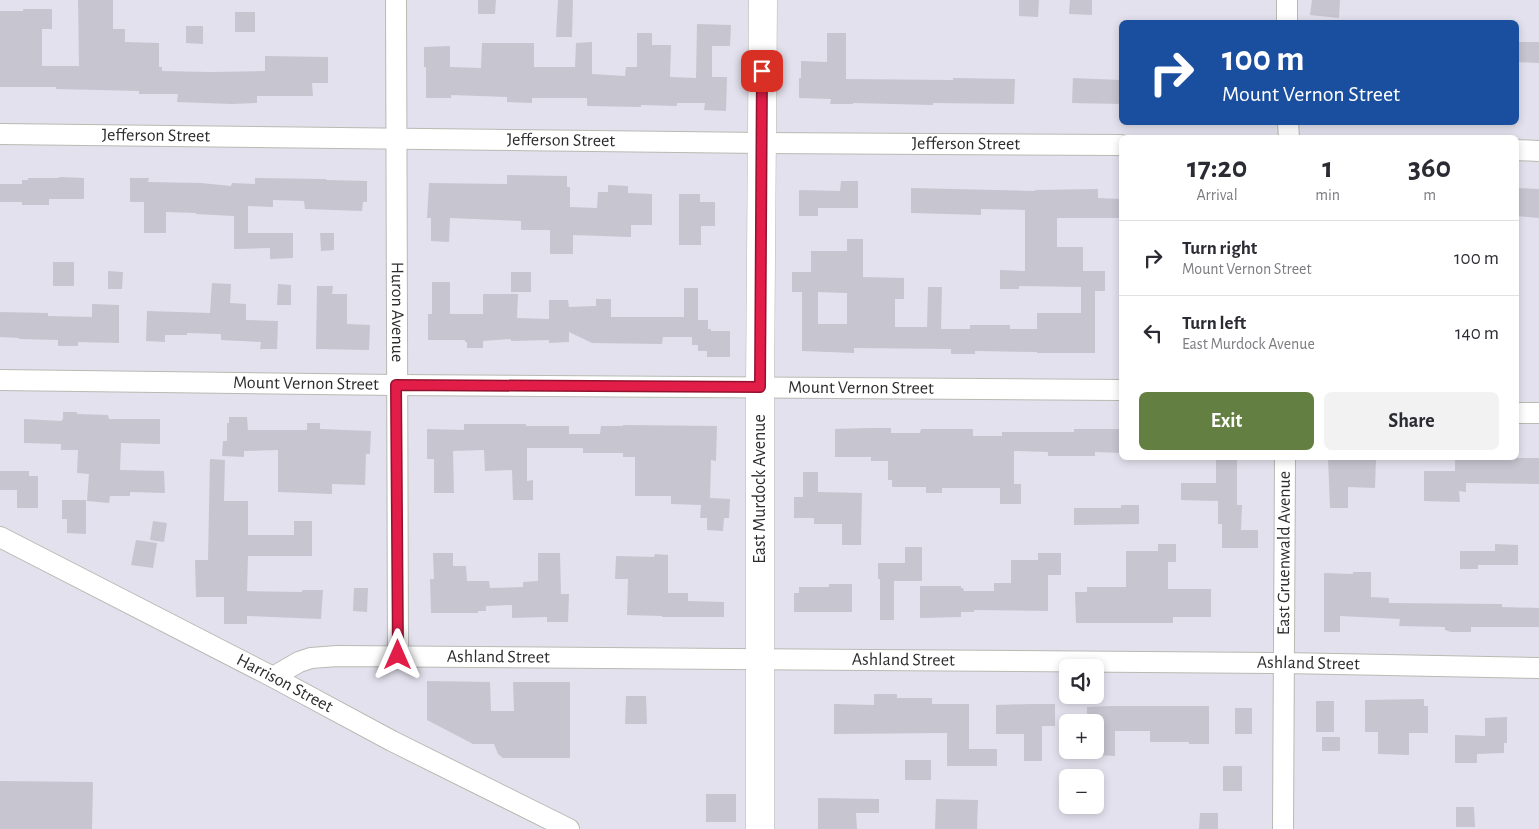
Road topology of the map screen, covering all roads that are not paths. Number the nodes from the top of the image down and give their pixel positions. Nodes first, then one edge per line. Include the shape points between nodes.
1 (396, 0) edge
2 (762, 0) edge
3 (1287, 0) edge
4 (1287, 20) edge
5 (0, 134) edge
6 (396, 138) junction
7 (762, 142) junction
8 (1119, 145) edge
9 (1519, 150) edge
10 (1539, 151) edge
11 (0, 380) edge
12 (396, 385) junction
13 (760, 387) junction
14 (1119, 390) edge
15 (1519, 413) edge
16 (1539, 413) edge
17 (1285, 460) edge
18 (0, 538) edge
19 (398, 655) junction
20 (760, 659) junction
21 (1285, 663) junction
22 (1539, 668) edge
23 (273, 677) junction
24 (569, 829) edge
25 (760, 829) edge
26 (1284, 829) edge

1 - 6 street, Huron Avenue
2 - 7 main road, East Murdock Avenue
3 - 4 street
5 - 6 street, Jefferson Street
6 - 7 street, Jefferson Street
6 - 12 street, Huron Avenue
7 - 8 street, Jefferson Street
7 - 13 main road, East Murdock Avenue
9 - 10 street
11 - 12 street, Mount Vernon Street
12 - 13 street, Mount Vernon Street
12 - 19 street, Huron Avenue
13 - 14 street, Mount Vernon Street
13 - 20 main road, East Murdock Avenue
15 - 16 street
17 - 21 street, East Gruenwald Avenue
18 - 23 street, Harrison Street
19 - 20 street, Ashland Street
19 - 23 street, Ashland Street via 311,658
20 - 21 street, Ashland Street
20 - 25 main road, East Murdock Avenue
21 - 22 street, Ashland Street
21 - 26 street, East Gruenwald Avenue
23 - 24 street, Harrison Street via 392,741

